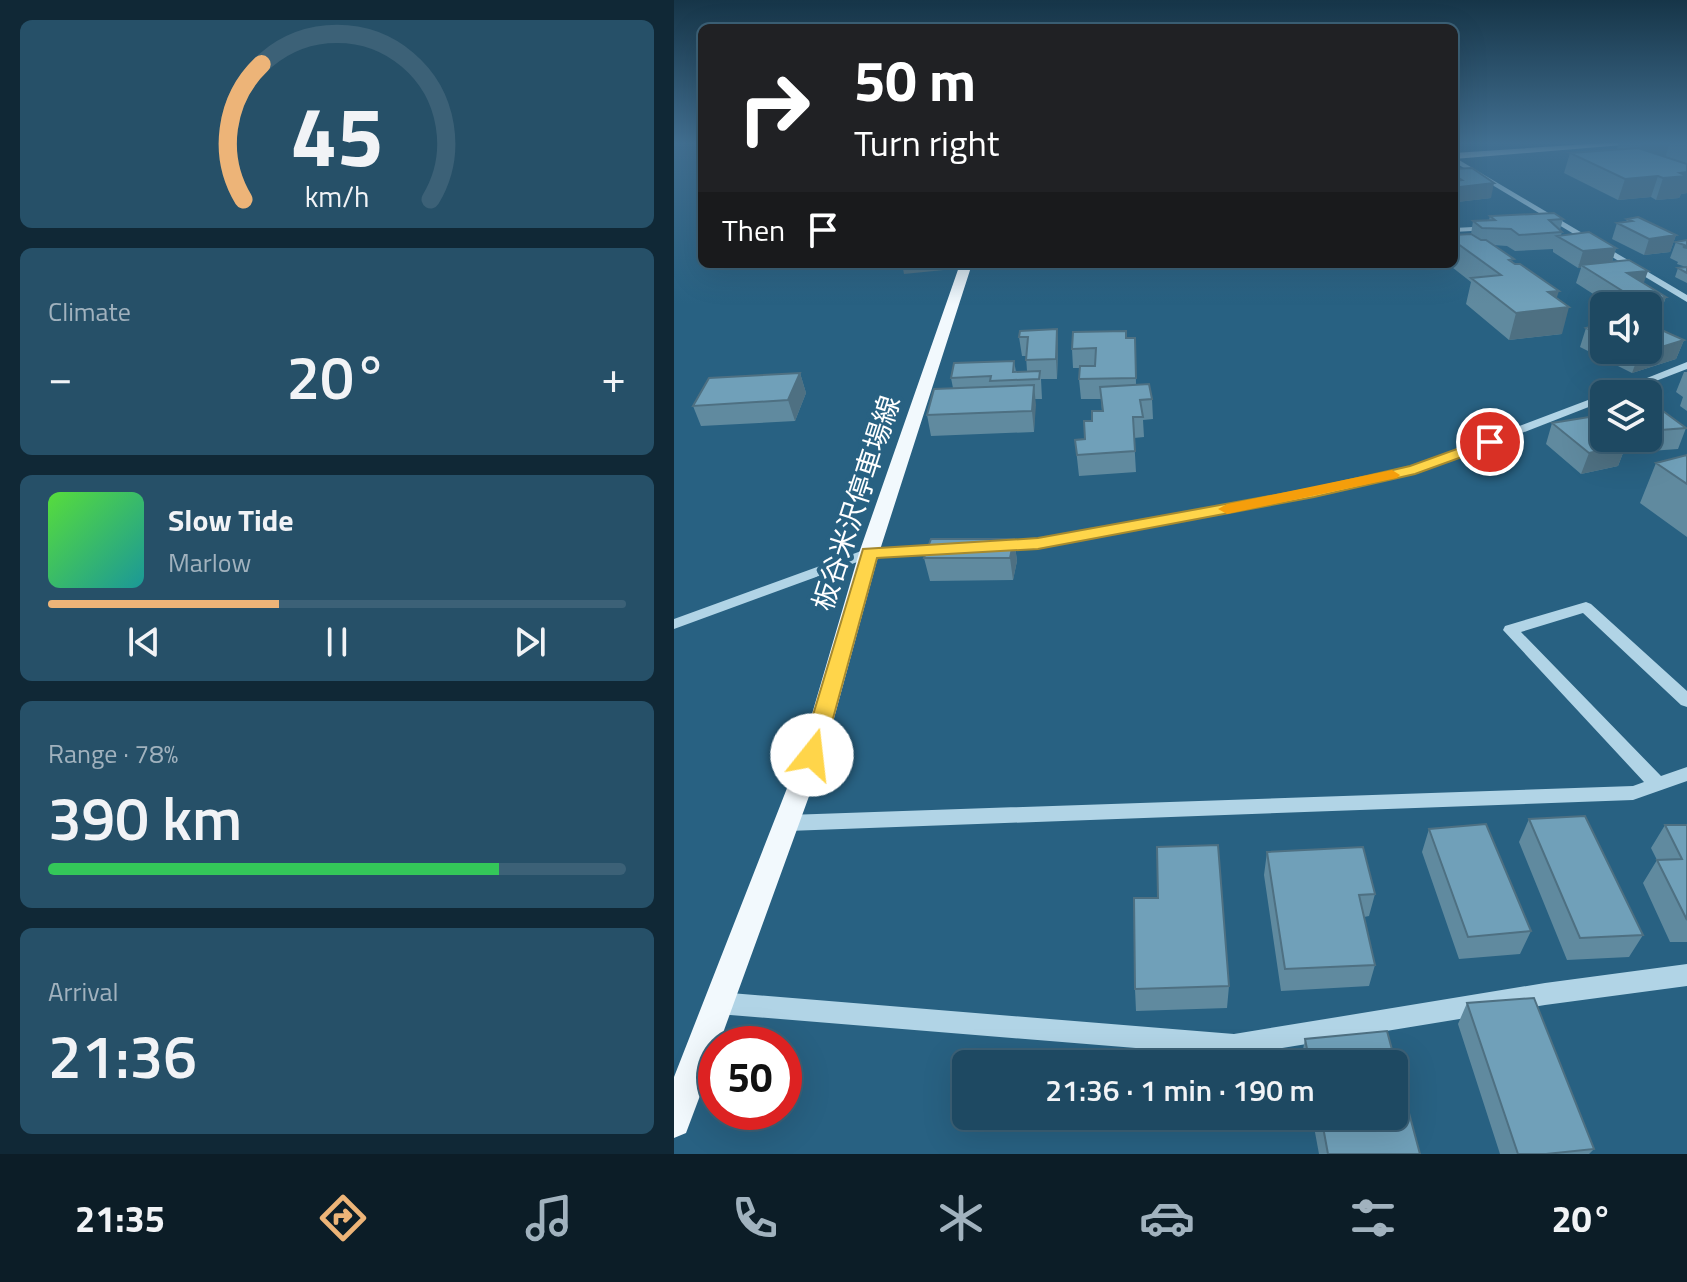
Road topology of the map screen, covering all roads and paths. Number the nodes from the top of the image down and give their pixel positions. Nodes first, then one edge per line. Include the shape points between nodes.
1 (1515, 196) edge
2 (1561, 224) junction
3 (1546, 225) edge
4 (1500, 228) edge
5 (1458, 230) edge
6 (965, 268) edge
7 (1687, 299) edge
8 (1687, 365) edge
9 (1648, 380) edge
10 (1590, 402) edge
11 (979, 547) edge
12 (963, 548) edge
13 (869, 553) junction
14 (674, 624) edge
15 (1687, 701) edge
16 (1687, 774) edge
17 (1658, 785) junction
18 (788, 823) junction
19 (1687, 975) edge
20 (718, 1003) junction
21 (674, 1121) edge

1 - 2 street
2 - 3 street
2 - 7 street
4 - 5 street
6 - 13 main road, 板谷米沢停車場線
8 - 9 street
10 - 11 street via 1415,470 1038,544
12 - 13 street
13 - 14 street
13 - 18 main road, 板谷米沢停車場線
15 - 17 street via 1586,607 1510,630
16 - 17 street
17 - 18 street via 1633,793
18 - 20 main road, 板谷米沢停車場線
19 - 20 street via 1234,1045
20 - 21 main road, 板谷米沢停車場線

